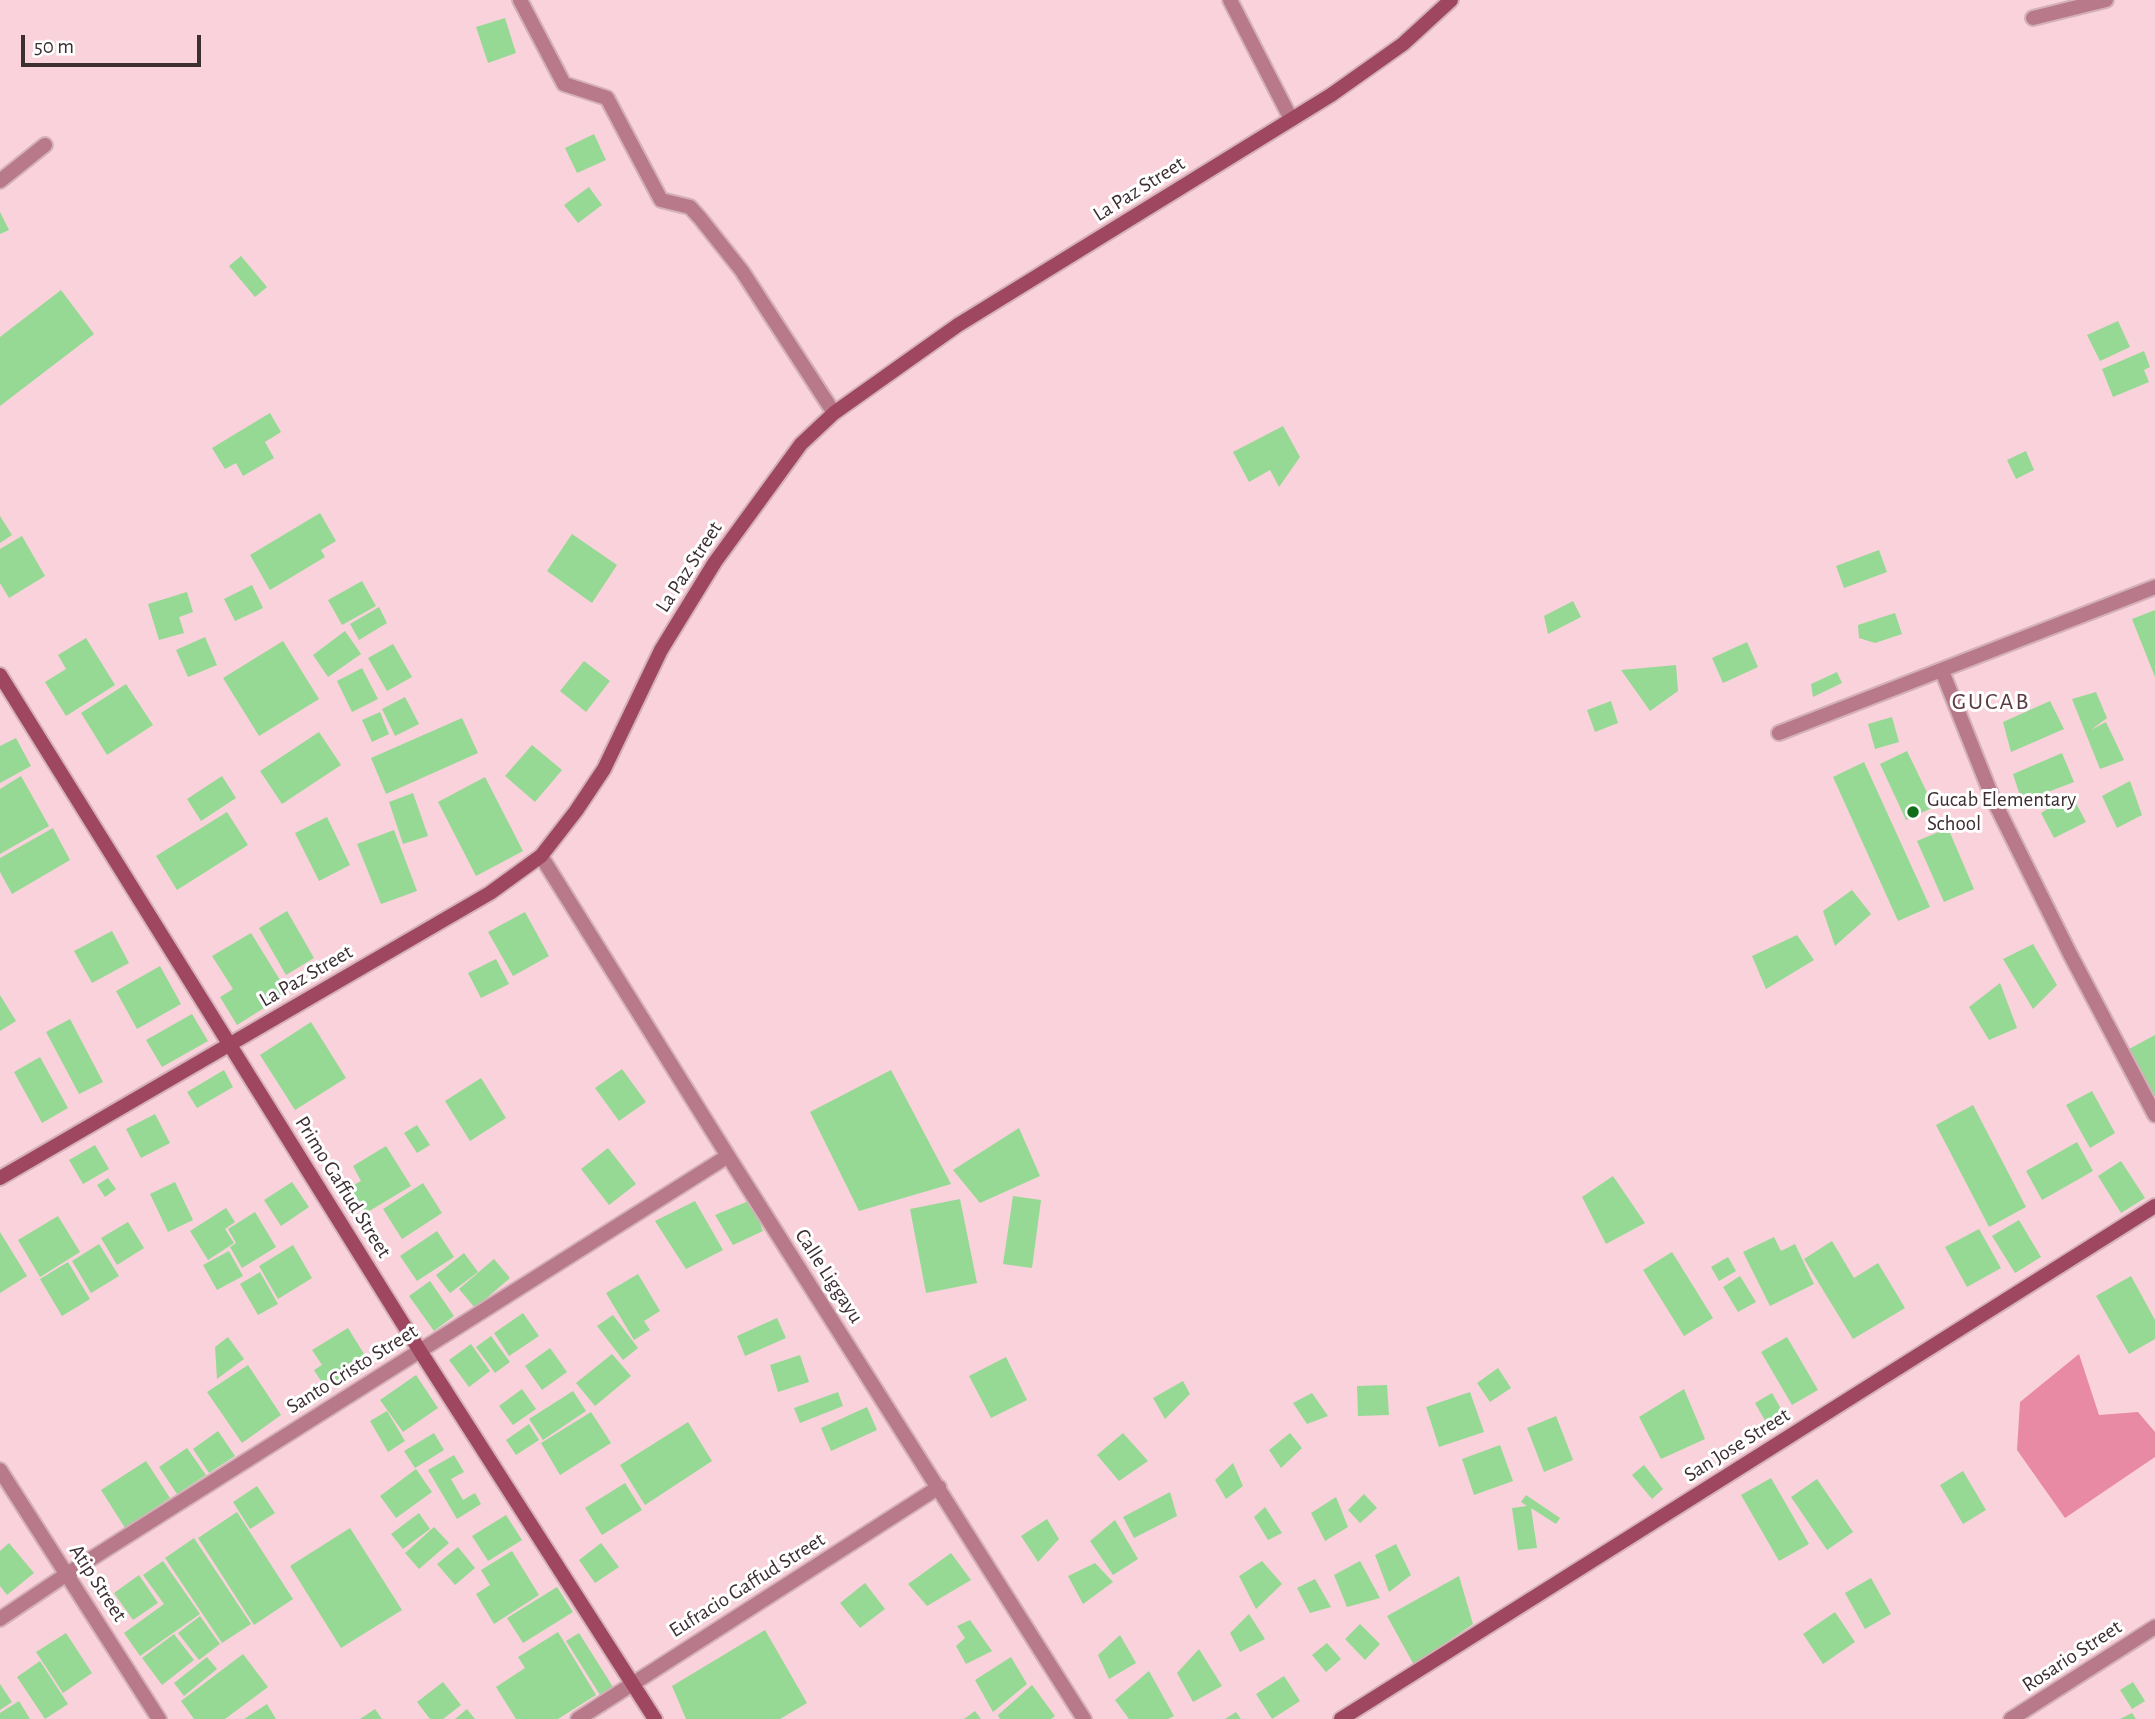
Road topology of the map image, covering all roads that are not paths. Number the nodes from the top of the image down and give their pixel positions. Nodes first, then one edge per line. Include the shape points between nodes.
1 (520, 0) edge
2 (1230, 0) edge
3 (1451, 0) edge
4 (2106, 0) edge
5 (2033, 18) dead end
6 (1291, 119) junction
7 (45, 145) dead end
8 (0, 181) edge
9 (834, 413) junction
10 (2155, 587) edge
11 (1942, 671) junction
12 (0, 675) edge
13 (1779, 733) dead end
14 (541, 856) junction
15 (229, 1045) junction
16 (2155, 1115) edge
17 (728, 1156) junction
18 (0, 1178) edge
19 (2155, 1206) edge
20 (420, 1351) junction
21 (0, 1470) edge
22 (939, 1487) junction
23 (67, 1574) junction
24 (0, 1619) edge
25 (2155, 1628) edge
26 (632, 1682) junction
27 (159, 1719) edge
28 (578, 1719) edge
29 (655, 1719) edge
30 (1084, 1719) edge
31 (1342, 1719) edge
32 (2011, 1719) edge

1 - 9 street via 564,84 607,98 661,200 690,206 700,218 742,271
2 - 6 street
3 - 6 street, La Paz Street via 1403,44
4 - 5 street
6 - 9 street, La Paz Street via 958,325
7 - 8 street
9 - 14 street, La Paz Street via 801,444 715,562 661,650 604,769
10 - 11 street
11 - 13 street
11 - 16 street via 1993,799
12 - 15 street, Primo Gaffud Street
14 - 15 street, La Paz Street via 490,893
14 - 17 street, Calle Liggayu
15 - 18 street, La Paz Street
15 - 20 street, Primo Gaffud Street
17 - 20 street, Santo Cristo Street
17 - 22 street, Calle Liggayu
19 - 31 street, San Jose Street
20 - 23 street, Santo Cristo Street
20 - 26 street, Primo Gaffud Street
21 - 23 street, Atip Street
22 - 26 street, Eufracio Gaffud Street
22 - 30 street, Calle Liggayu
23 - 24 street, Santo Cristo Street
23 - 27 street, Atip Street
25 - 32 street, Rosario Street
26 - 28 street, Eufracio Gaffud Street
26 - 29 street, Primo Gaffud Street

